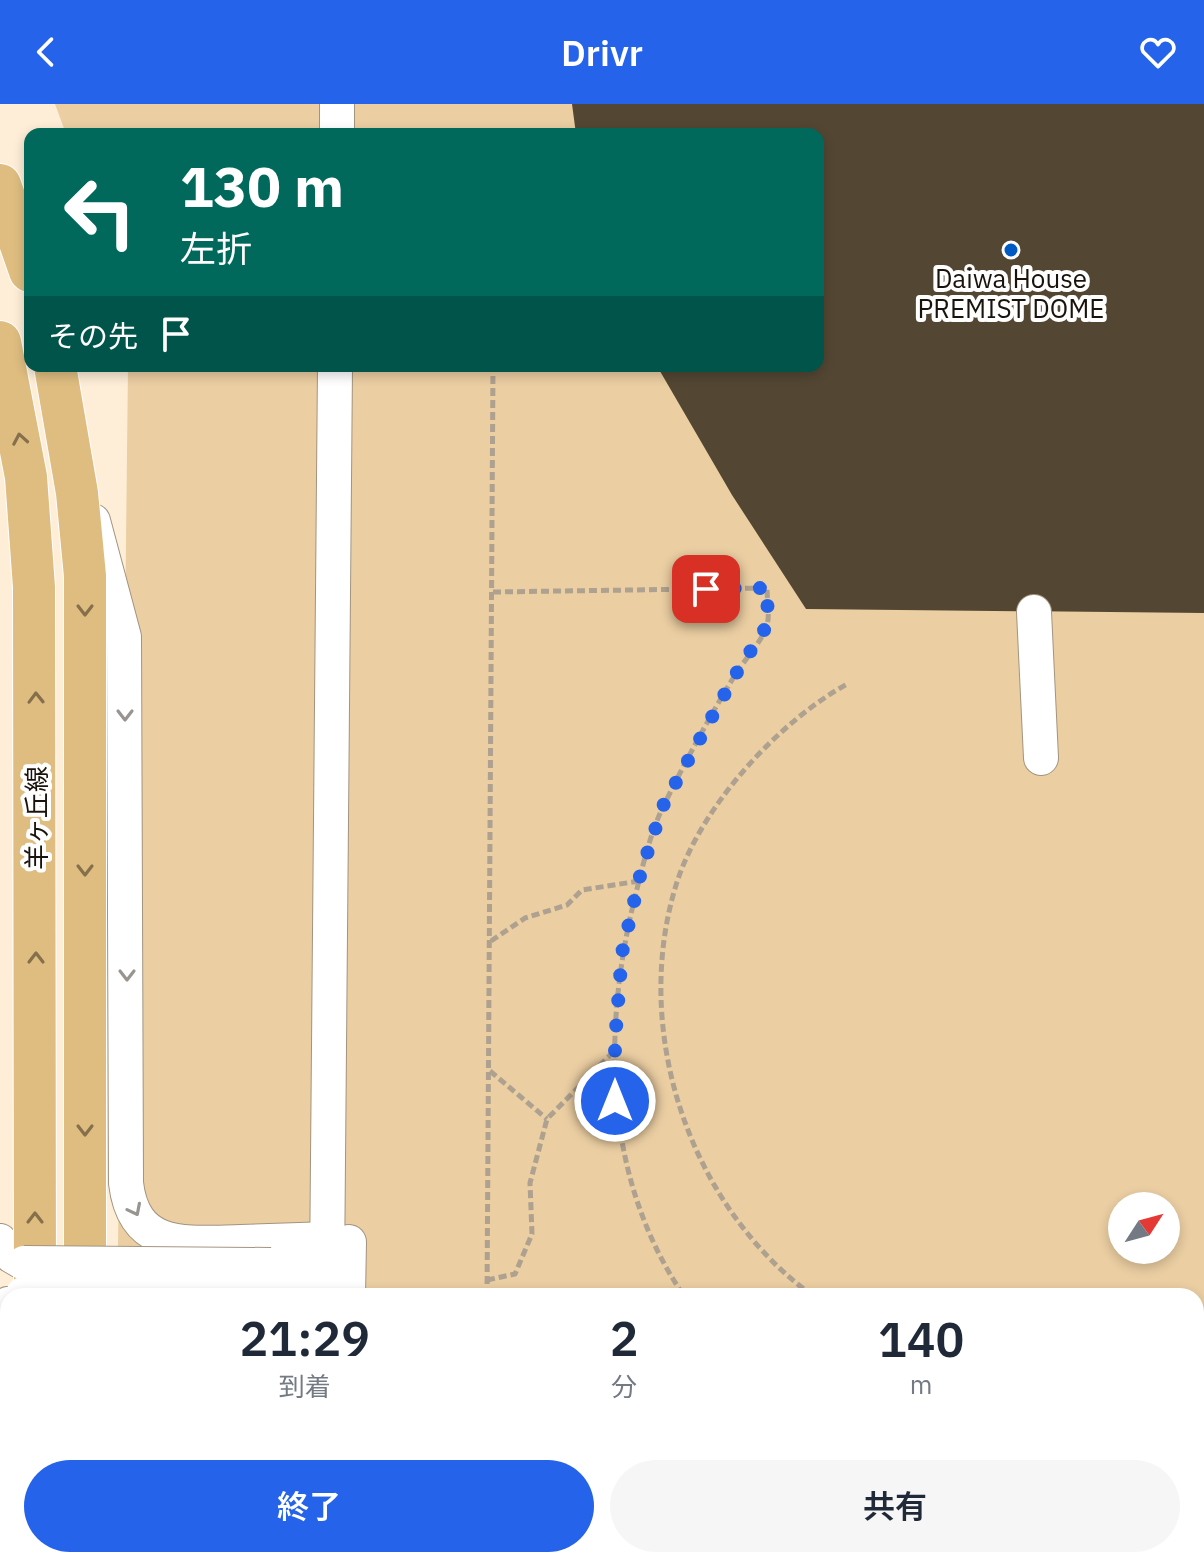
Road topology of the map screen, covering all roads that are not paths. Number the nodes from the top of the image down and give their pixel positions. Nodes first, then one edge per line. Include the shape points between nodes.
1 (337, 104) edge
2 (354, 104) edge
3 (337, 128) edge
4 (354, 128) edge
5 (0, 185) edge
6 (24, 254) edge
7 (1, 358) edge
8 (335, 372) edge
9 (353, 372) edge
10 (59, 385) edge
11 (1034, 612) dead end
12 (1041, 758) dead end
13 (335, 1245) junction
14 (16, 1287) edge
15 (85, 1288) edge
16 (346, 1288) edge

1 - 3 lane
2 - 4 lane
5 - 6 main road
14 -> 7 main road, 羊ヶ丘線 via 34,587 26,477
8 - 13 lane
9 - 13 lane
10 -> 13 lane via 124,637 126,1183 131,1206 155,1235 180,1244
10 -> 15 main road, 羊ヶ丘線 via 85,576
11 - 12 lane
13 - 14 lane, bridge via 272,1279
13 - 16 lane

